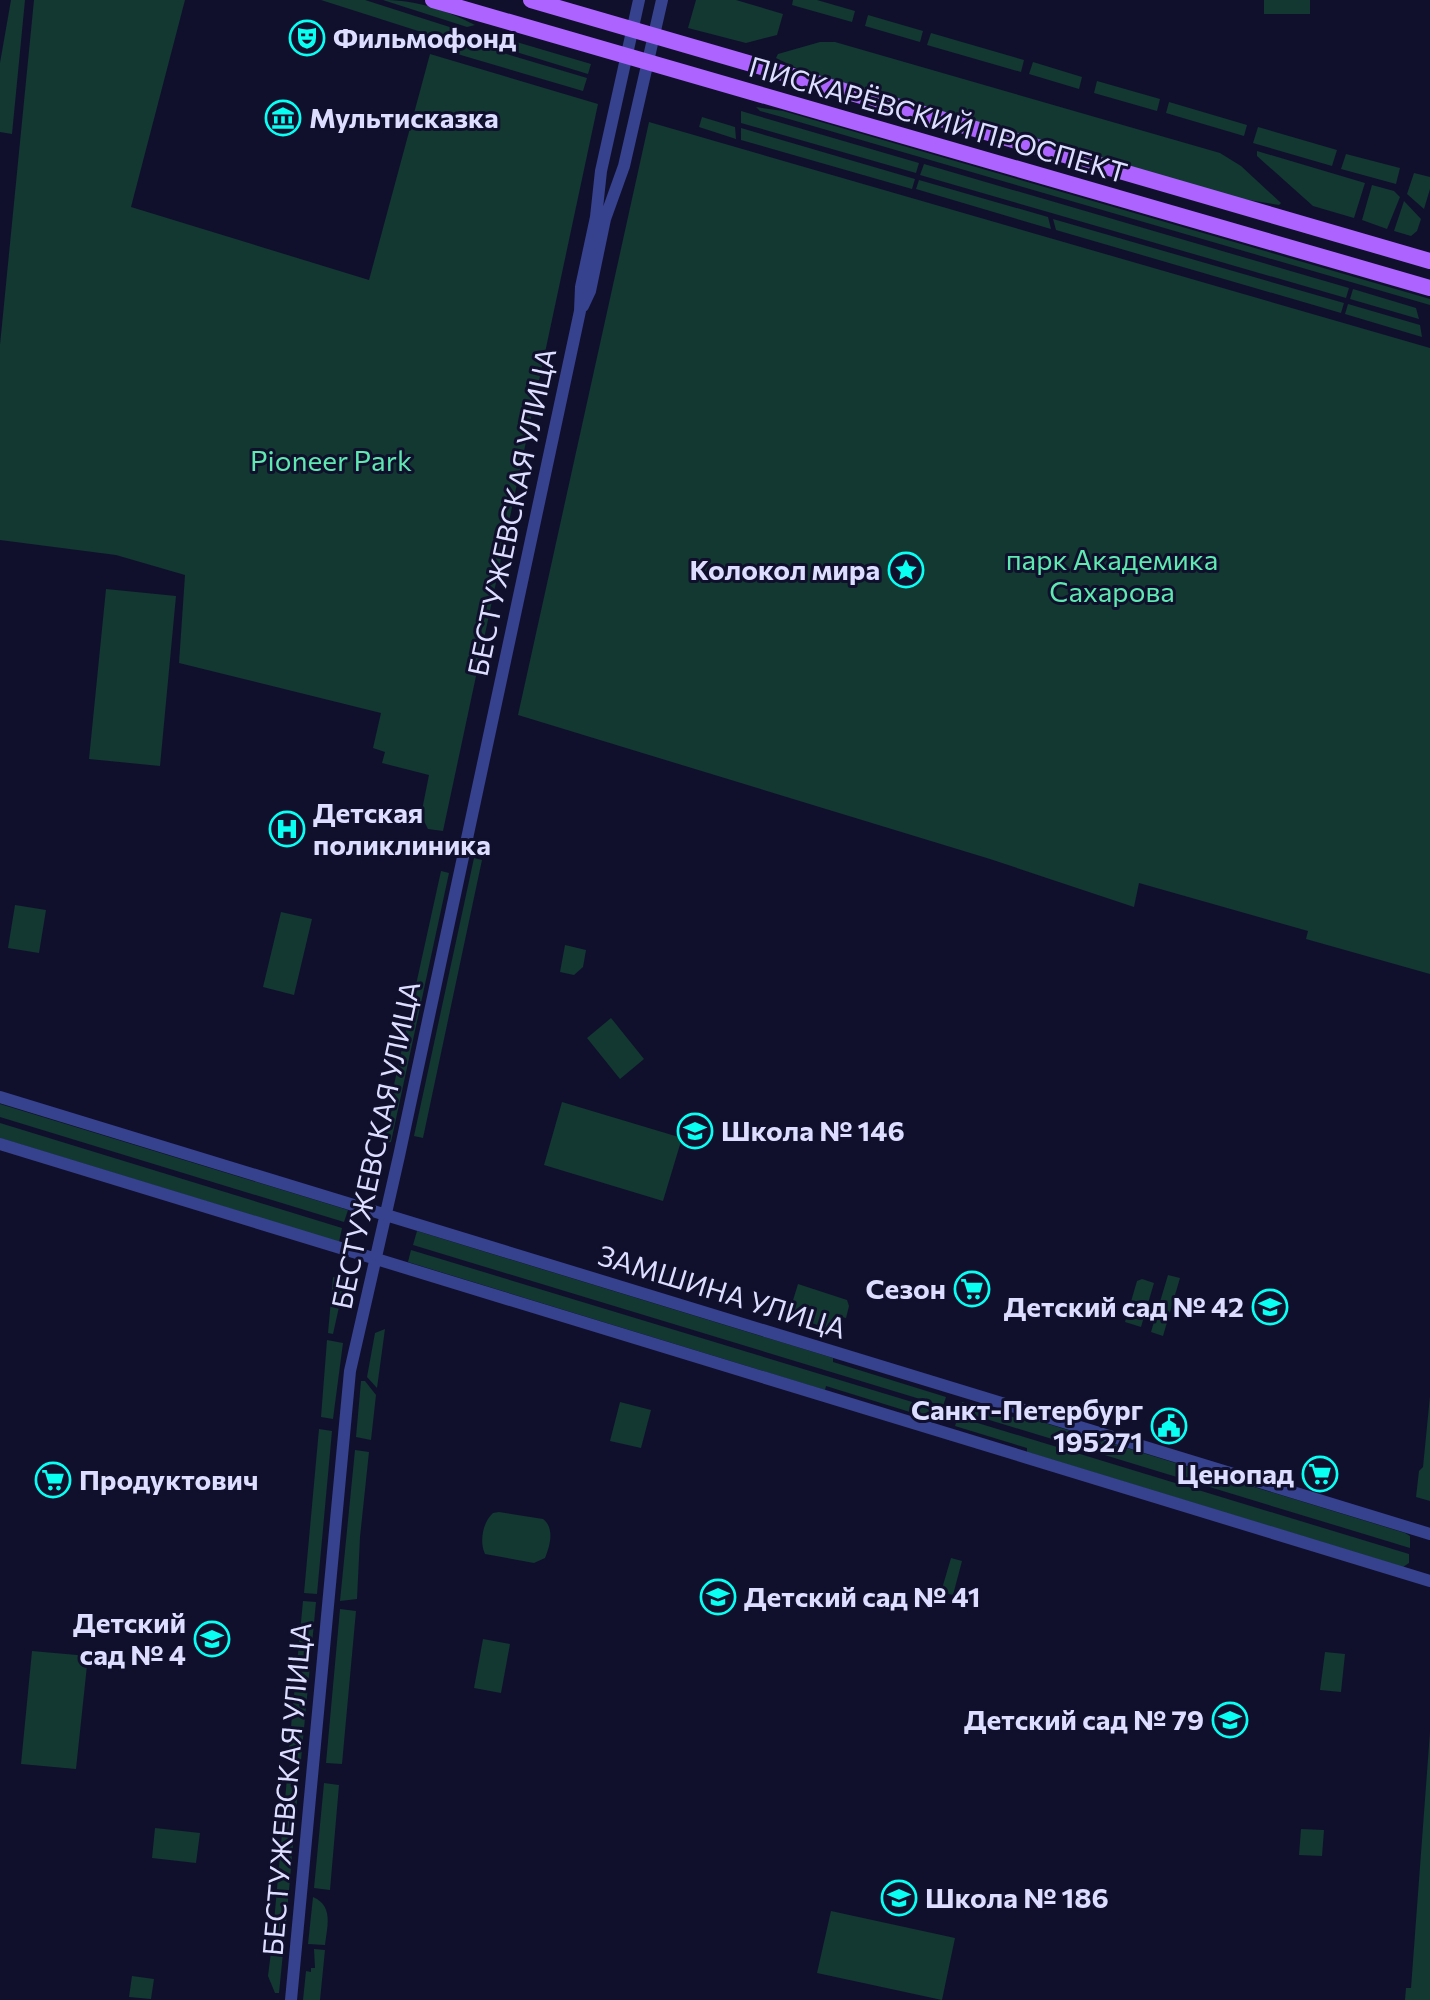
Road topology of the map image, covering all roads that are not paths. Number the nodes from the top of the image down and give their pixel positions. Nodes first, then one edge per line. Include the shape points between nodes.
1 (433, 0) edge
2 (531, 0) edge
3 (639, 0) edge
4 (662, 0) edge
5 (632, 29) junction
6 (653, 35) junction
7 (626, 57) junction
8 (646, 63) junction
9 (1430, 261) edge
10 (1430, 288) edge
11 (580, 311) junction
12 (0, 1097) edge
13 (0, 1144) edge
14 (386, 1214) junction
15 (375, 1259) junction
16 (1430, 1534) edge
17 (1430, 1581) edge
18 (291, 2000) edge

1 - 7 main road, ПИСКАРЁВСКИЙ ПРОСПЕКТ
2 - 5 main road, ПИСКАРЁВСКИЙ ПРОСПЕКТ
3 - 5 street, БЕСТУЖЕВСКАЯ УЛИЦА
4 - 6 street, БЕСТУЖЕВСКАЯ УЛИЦА
5 - 6 main road, ПИСКАРЁВСКИЙ ПРОСПЕКТ
5 - 7 street, БЕСТУЖЕВСКАЯ УЛИЦА
6 - 8 street, БЕСТУЖЕВСКАЯ УЛИЦА
6 - 9 main road, ПИСКАРЁВСКИЙ ПРОСПЕКТ
7 - 8 main road, ПИСКАРЁВСКИЙ ПРОСПЕКТ
7 - 11 street, БЕСТУЖЕВСКАЯ УЛИЦА via 601,171
8 - 10 main road, ПИСКАРЁВСКИЙ ПРОСПЕКТ
8 - 11 street, БЕСТУЖЕВСКАЯ УЛИЦА via 624,166
11 - 14 street, БЕСТУЖЕВСКАЯ УЛИЦА
12 - 14 street, ЗАМШИНА УЛИЦА
13 - 15 street
14 - 15 street, БЕСТУЖЕВСКАЯ УЛИЦА
14 - 16 street, ЗАМШИНА УЛИЦА
15 - 17 street
15 - 18 street, БЕСТУЖЕВСКАЯ УЛИЦА via 350,1371

